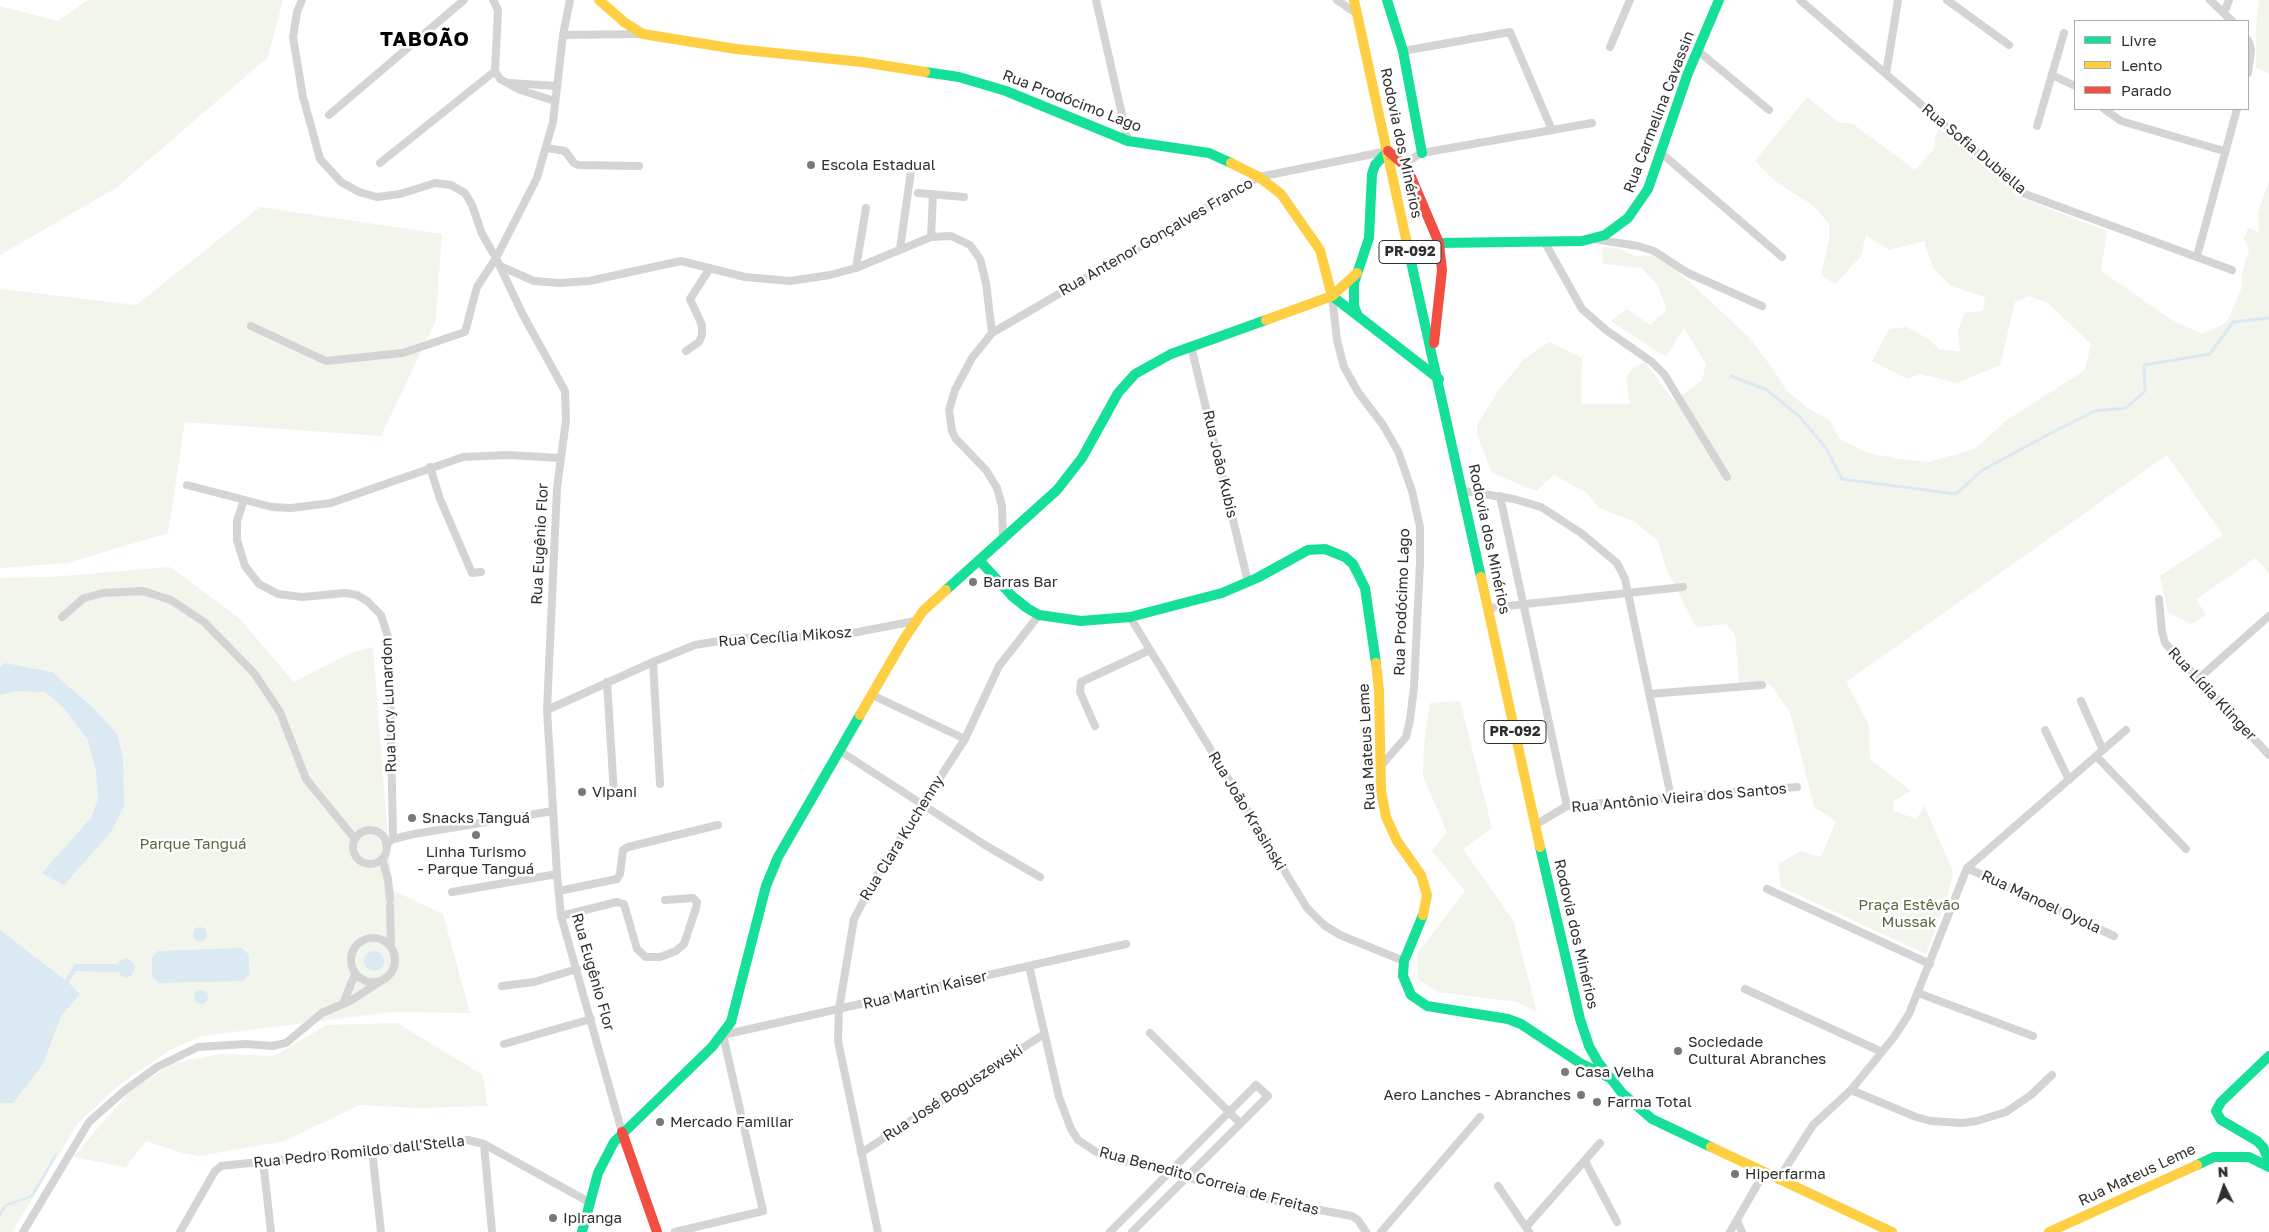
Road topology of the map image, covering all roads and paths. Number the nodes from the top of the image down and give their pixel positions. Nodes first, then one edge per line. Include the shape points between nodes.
1 (302, 0) edge
2 (464, 0) edge
3 (493, 0) edge
4 (570, 0) edge
5 (598, 0) edge
6 (1096, 0) edge
7 (1337, 0) edge
8 (1354, 0) edge
9 (1387, 0) edge
10 (1630, 0) edge
11 (1800, 0) edge
12 (1898, 0) edge
13 (1947, 0) edge
14 (2210, 0) edge
15 (2229, 0) edge
16 (1715, 2) edge
17 (2224, 12) junction
18 (1357, 14) junction
19 (2231, 20) edge
20 (2064, 33) dead end
21 (643, 34) junction
22 (563, 35) junction
23 (2249, 43) edge
24 (2009, 45) dead end
25 (1610, 47) dead end
26 (1697, 50) junction
27 (1403, 51) junction
28 (2249, 65) edge
29 (494, 71) junction
30 (1886, 74) junction
31 (2052, 75) junction
32 (508, 82) junction
33 (530, 83) junction
34 (557, 86) junction
35 (2074, 86) edge
36 (529, 93) junction
37 (556, 101) junction
38 (1769, 110) dead end
39 (2105, 110) edge
40 (2237, 110) edge
41 (329, 115) dead end
42 (1592, 123) dead end
43 (2037, 126) dead end
44 (1552, 130) junction
45 (1128, 141) junction
46 (547, 148) junction
47 (1388, 151) junction
48 (1660, 152) junction
49 (2224, 152) junction
50 (1422, 153) junction
51 (380, 163) dead end
52 (1403, 164) junction
53 (639, 166) dead end
54 (911, 171) dead end
55 (1259, 177) junction
56 (918, 193) dead end
57 (933, 194) junction
58 (964, 197) dead end
59 (866, 208) dead end
60 (931, 237) junction
61 (1592, 239) junction
62 (1544, 241) junction
63 (1439, 243) junction
64 (900, 249) junction
65 (2197, 256) junction
66 (1782, 257) dead end
67 (498, 262) junction
68 (710, 268) junction
69 (856, 268) junction
70 (2232, 270) dead end
71 (1357, 273) junction
72 (1332, 296) junction
73 (1762, 306) dead end
74 (1358, 316) junction
75 (251, 326) dead end
76 (992, 333) junction
77 (1191, 346) junction
78 (686, 351) dead end
79 (1432, 352) junction
80 (1438, 379) junction
81 (561, 458) junction
82 (430, 467) junction
83 (1727, 476) dead end
84 (187, 485) dead end
85 (1464, 491) junction
86 (1500, 496) junction
87 (244, 500) junction
88 (1003, 541) junction
89 (980, 560) junction
90 (481, 572) dead end
91 (1248, 582) junction
92 (1683, 587) dead end
93 (1627, 593) junction
94 (2159, 599) dead end
95 (1523, 604) junction
96 (1489, 608) junction
97 (1039, 615) junction
98 (2269, 616) edge
99 (62, 617) dead end
100 (1130, 617) junction
101 (915, 621) junction
102 (1150, 650) junction
103 (653, 662) junction
104 (2197, 680) junction
105 (607, 682) junction
106 (1762, 685) dead end
107 (1649, 694) junction
108 (872, 695) junction
109 (2081, 702) dead end
110 (547, 710) junction
111 (1094, 726) dead end
112 (2045, 730) dead end
113 (2126, 730) dead end
114 (965, 739) junction
115 (2103, 750) junction
116 (840, 751) junction
117 (2269, 755) edge
118 (2096, 756) junction
119 (1380, 767) junction
120 (2068, 780) junction
121 (660, 784) dead end
122 (1797, 787) dead end
123 (614, 794) dead end
124 (1671, 797) junction
125 (922, 805) junction
126 (1567, 806) junction
127 (553, 811) junction
128 (1535, 825) junction
129 (718, 826) dead end
130 (355, 839) junction
131 (390, 842) junction
132 (2186, 848) dead end
133 (382, 859) junction
134 (1967, 868) junction
135 (558, 874) junction
136 (1040, 878) dead end
137 (1767, 889) dead end
138 (559, 891) junction
139 (452, 892) dead end
140 (665, 900) dead end
141 (561, 916) junction
142 (2114, 936) dead end
143 (1126, 944) dead end
144 (390, 947) junction
145 (1404, 961) junction
146 (1930, 964) junction
147 (1029, 966) junction
148 (577, 969) junction
149 (355, 974) junction
150 (381, 981) junction
151 (502, 986) dead end
152 (1745, 989) dead end
153 (1918, 993) junction
154 (343, 1004) junction
155 (839, 1009) junction
156 (591, 1019) junction
157 (1150, 1033) dead end
158 (1044, 1034) junction
159 (723, 1035) junction
160 (2033, 1036) dead end
161 (504, 1044) dead end
162 (1882, 1052) junction
163 (2269, 1056) edge
164 (2052, 1075) dead end
165 (1610, 1078) junction
166 (1851, 1090) junction
167 (1229, 1112) junction
168 (1480, 1117) dead end
169 (1240, 1124) junction
170 (622, 1132) junction
171 (1600, 1143) dead end
172 (484, 1144) junction
173 (372, 1150) junction
174 (861, 1153) junction
175 (263, 1161) junction
176 (1585, 1161) junction
177 (2269, 1161) edge
178 (2269, 1167) edge
179 (1169, 1172) junction
180 (1764, 1174) junction
181 (1187, 1177) junction
182 (1778, 1180) junction
183 (1498, 1186) dead end
184 (589, 1202) junction
185 (1617, 1222) dead end
186 (1737, 1222) junction
187 (1528, 1230) edge
188 (23, 1232) edge
189 (180, 1232) edge
190 (271, 1232) edge
191 (381, 1232) edge
192 (492, 1232) edge
193 (582, 1232) edge
194 (657, 1232) edge
195 (675, 1232) edge
196 (878, 1232) edge
197 (1110, 1232) edge
198 (1132, 1232) edge
199 (1366, 1232) edge
200 (1380, 1232) edge
201 (1730, 1232) edge
202 (1742, 1232) edge
203 (1892, 1232) edge
204 (2049, 1232) edge

1 - 67 street, Rua Eugênio Flor via 293,37 303,97 320,159 341,182 377,197 435,183 451,185 464,193 472,205 482,234
2 - 41 street
3 - 29 street via 498,10
4 - 22 street
5 - 21 main road, Rua Prodócimo Lago
6 - 45 street
7 - 18 street
8 - 18 main road, Rodovia dos Minérios / PR-092
9 - 27 main road, Rodovia dos Minérios
10 - 25 street
11 - 30 street, Rua Sofia Dubiella
12 - 30 street
13 - 24 street
14 - 17 street
15 - 17 street
16 - 26 main road, Rua Carmelina Cavassin
17 - 19 street
18 - 47 main road, Rodovia dos Minérios / PR-092
20 - 31 street
21 - 22 street
21 - 45 main road, Rua Prodócimo Lago via 959,77 1006,90
22 - 34 street
23 - 28 street
26 - 38 street
26 - 48 main road, Rua Carmelina Cavassin
27 - 44 street via 1510,32
27 - 50 main road, Rodovia dos Minérios
29 - 32 street via 500,79
29 - 51 street
30 - 65 street, Rua Sofia Dubiella via 2025,194
31 - 35 street
31 - 43 street
32 - 33 street
32 - 36 street
33 - 34 street
33 - 36 street
34 - 37 street
36 - 37 street
37 - 46 street
39 - 49 street via 2121,121
40 - 49 street
42 - 44 street
44 - 50 street
45 - 55 main road, Rua Prodócimo Lago via 1208,153
46 - 53 street via 566,151 578,165
46 - 67 street via 537,178
47 - 52 main road
47 - 55 street, Rua Antenor Gonçalves Franco
47 - 71 main road via 1375,165 1372,174 1369,238
47 - 79 main road, Rodovia dos Minérios / PR-092
48 - 61 main road, Rua Carmelina Cavassin via 1648,189 1636,209 1618,227
48 - 66 street
49 - 65 street
50 - 52 street
52 - 63 main road
54 - 64 street
55 - 72 main road, Rua Prodócimo Lago via 1281,194 1314,241 1324,261
55 - 76 street, Rua Antenor Gonçalves Franco
56 - 57 street
57 - 58 street
57 - 60 street
59 - 69 street
60 - 64 street
60 - 76 street via 951,236 970,244 980,259
61 - 62 main road, Rua Carmelina Cavassin
61 - 73 street via 1638,246 1654,252 1688,273
62 - 63 main road, Rua Carmelina Cavassin
62 - 83 street via 1582,309 1664,374
63 - 79 main road via 1442,277
64 - 69 street
65 - 70 street, Rua Sofia Dubiella
67 - 68 street via 534,281 560,283 589,281 681,261
67 - 75 street via 477,286 465,332 403,353 326,361
67 - 81 street, Rua Eugênio Flor via 565,391 566,420
68 - 69 street via 745,277 790,281
68 - 78 street via 690,299 702,325 702,335 699,342
71 - 72 main road
71 - 74 main road via 1352,295
72 - 74 main road
72 - 77 main road
72 - 119 street, Rua Prodócimo Lago via 1344,367 1398,451 1420,527 1410,720 1406,737
74 - 80 main road
76 - 88 street via 972,358 949,410 956,439 986,470 998,488
77 - 88 main road via 1146,366 1125,383 1071,473 1043,505
77 - 91 street, Rua João Kubis
79 - 80 main road, Rodovia dos Minérios / PR-092
80 - 85 main road, Rodovia dos Minérios / PR-092
81 - 82 street via 463,457
81 - 110 street, Rua Eugênio Flor
82 - 87 street via 311,506 291,508
82 - 90 street via 472,573
84 - 87 street
85 - 86 street
85 - 96 main road, Rodovia dos Minérios / PR-092
86 - 93 street via 1541,507 1581,533 1617,563
86 - 95 street, Rodovia dos Minérios
87 - 131 street, Rua Lory Lunardon via 237,521 237,540 245,566 259,584 278,594 302,597 357,595 381,615 389,640
88 - 89 main road
89 - 97 main road, Rua Mateus Leme via 1012,596
89 - 101 main road via 934,599
91 - 100 main road, Rua Mateus Leme via 1222,593
91 - 119 main road, Rua Mateus Leme via 1300,553 1316,549 1338,552 1353,564 1365,588 1371,620 1380,691
92 - 93 street
93 - 95 street
93 - 107 street
94 - 104 street, Rua Lídia Klinger via 2165,643
95 - 96 street
95 - 126 street, Rodovia dos Minérios
96 - 128 main road, Rodovia dos Minérios / PR-092
97 - 100 main road, Rua Mateus Leme via 1081,621
97 - 114 street, Rua Clara Kuchenny via 999,666
98 - 104 street
99 - 130 street via 84,598 103,593 144,591 171,600 204,622 254,673 280,712 306,779
100 - 102 street, Rua João Krasinski
101 - 103 street, Rua Cecília Mikosz via 837,636 724,639 695,645
101 - 108 main road
102 - 111 street via 1081,682 1080,692
102 - 145 street, Rua João Krasinski via 1314,917 1340,936
103 - 105 street, Rua Cecília Mikosz
103 - 121 street
104 - 117 street, Rua Lídia Klinger
105 - 110 street, Rua Cecília Mikosz
105 - 123 street
106 - 107 street
107 - 124 street
108 - 114 street
108 - 116 main road
109 - 115 street
110 - 127 street, Rua Eugênio Flor
112 - 120 street
113 - 115 street
114 - 125 street, Rua Clara Kuchenny
115 - 118 street
116 - 125 street
116 - 159 main road via 771,872 736,1007
118 - 120 street
118 - 132 street
119 - 145 main road, Rua Mateus Leme via 1386,817 1397,841 1421,875 1427,895 1422,920
120 - 134 street
122 - 124 street, Rua Antônio Vieira dos Santos
124 - 126 street, Rua Antônio Vieira dos Santos
125 - 136 street
125 - 155 street, Rua Clara Kuchenny via 859,907 850,934
126 - 128 street, Rua Antônio Vieira dos Santos
127 - 131 street
127 - 135 street, Rua Eugênio Flor
128 - 165 main road, Rodovia dos Minérios / PR-092 via 1584,1032 1598,1062
129 - 138 street via 628,847 623,850 617,879
130 - 131 street via 364,831 373,831
130 - 133 street via 354,852 359,860 368,864
131 - 133 street
133 - 144 street via 388,879
134 - 142 street, Rua Manoel Oyola
134 - 146 street
135 - 138 street, Rua Eugênio Flor
135 - 139 street
137 - 146 street
138 - 141 street, Rua Eugênio Flor
140 - 141 street via 693,898 697,902 684,944 676,951 660,956 646,957 637,949 624,904 617,902
141 - 148 street, Rua Eugênio Flor
143 - 147 street, Rua Martin Kaiser
144 - 149 street via 377,938 362,941 350,960
144 - 150 street via 395,962 388,976
145 - 165 main road, Rua Mateus Leme via 1406,986 1419,1002 1521,1024 1580,1063
146 - 153 street
147 - 155 street, Rua Martin Kaiser
147 - 158 street, Rua Benedito Correia de Freitas
148 - 151 street via 534,982
148 - 156 street, Rua Eugênio Flor
149 - 150 street via 367,982
149 - 154 street
150 - 154 street
152 - 162 street
153 - 160 street
153 - 162 street via 1906,1020
154 - 188 street via 322,1014 286,1042 272,1046 198,1047 156,1067 89,1122
155 - 159 street, Rua Martin Kaiser
155 - 174 street, Rua Clara Kuchenny via 838,1041
156 - 161 street
156 - 170 street, Rua Eugênio Flor
157 - 167 street
158 - 174 street, Rua José Boguszewski
158 - 179 street, Rua Benedito Correia de Freitas via 1061,1104 1078,1140 1098,1153
159 - 170 main road
159 - 195 street via 763,1211
162 - 166 street
163 - 177 main road via 2221,1102 2216,1111 2221,1120 2263,1147
164 - 166 street via 2006,1112 1962,1123 1931,1122
165 - 180 main road, Rua Mateus Leme via 1636,1107 1652,1119
166 - 182 street via 1813,1125
167 - 169 street
167 - 169 street via 1256,1085 1268,1096
167 - 179 street
168 - 200 street
169 - 181 street
170 - 184 main road via 598,1173
170 - 194 main road, Rua Eugênio Flor
171 - 176 street
172 - 173 street, Rua Pedro Romildo dall'Stella via 468,1140
172 - 184 street, Rua Pedro Romildo dall'Stella
172 - 192 street
173 - 175 street, Rua Pedro Romildo dall'Stella
173 - 191 street
174 - 196 street, Rua Clara Kuchenny
175 - 189 street, Rua Pedro Romildo dall'Stella via 225,1165 217,1169
175 - 190 street
176 - 185 street
176 - 187 street
178 - 204 main road, Rua Mateus Leme via 2257,1160 2237,1156 2204,1160
179 - 181 street, Rua Benedito Correia de Freitas
179 - 197 street
180 - 182 main road, Rua Mateus Leme
180 - 186 street
181 - 198 street
181 - 199 street, Rua Benedito Correia de Freitas via 1287,1204 1352,1216
182 - 203 main road, Rua Mateus Leme
183 - 187 street
184 - 193 main road
186 - 201 street
186 - 202 street

